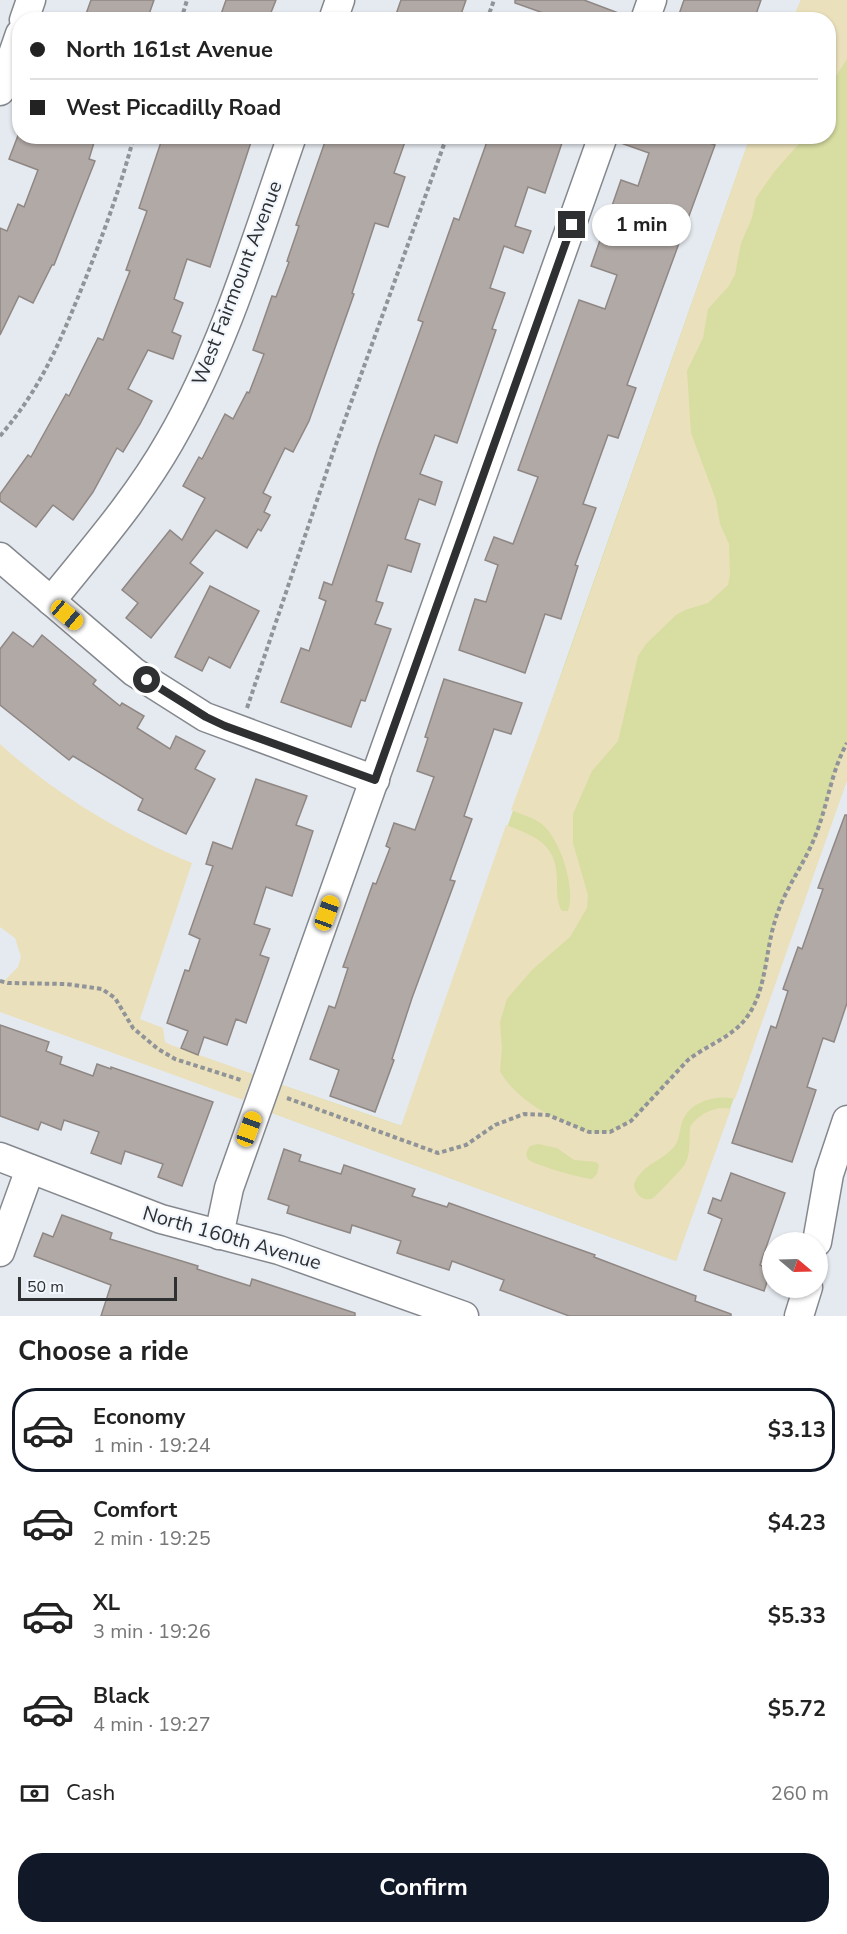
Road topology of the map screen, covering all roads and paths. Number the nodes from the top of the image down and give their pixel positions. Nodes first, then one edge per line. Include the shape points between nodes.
1 (12, 57) edge
2 (0, 91) edge
3 (132, 144) edge
4 (289, 144) edge
5 (444, 144) edge
6 (600, 144) edge
7 (0, 436) edge
8 (0, 557) edge
9 (51, 601) junction
10 (239, 731) junction
11 (847, 743) edge
12 (375, 780) junction
13 (0, 981) edge
14 (264, 1090) junction
15 (847, 1120) edge
16 (842, 1149) edge
17 (0, 1157) edge
18 (30, 1168) junction
19 (819, 1232) edge
20 (219, 1235) junction
21 (0, 1252) edge
22 (805, 1298) edge
23 (465, 1316) edge
24 (800, 1316) edge

1 - 2 street
3 - 7 path via 120,188 59,344 37,388
4 - 9 street, West Fairmount Avenue via 224,328 170,442 127,508
5 - 10 path
6 - 12 street
8 - 9 street
9 - 10 street via 134,672 206,717
10 - 12 street
11 - 14 path via 830,783 816,835 778,911 752,1010 733,1031 688,1060 624,1126 596,1133 548,1115 524,1114 495,1125 466,1145 438,1153
12 - 14 street
13 - 14 path via 102,989 115,998 133,1028 158,1049 175,1059 236,1077
14 - 20 street via 229,1188
15 - 16 street
16 - 19 street via 824,1197
17 - 18 street, North 160th Avenue
18 - 20 street, North 160th Avenue via 161,1219
18 - 21 street
20 - 23 street, North 160th Avenue via 279,1250
22 - 24 street

